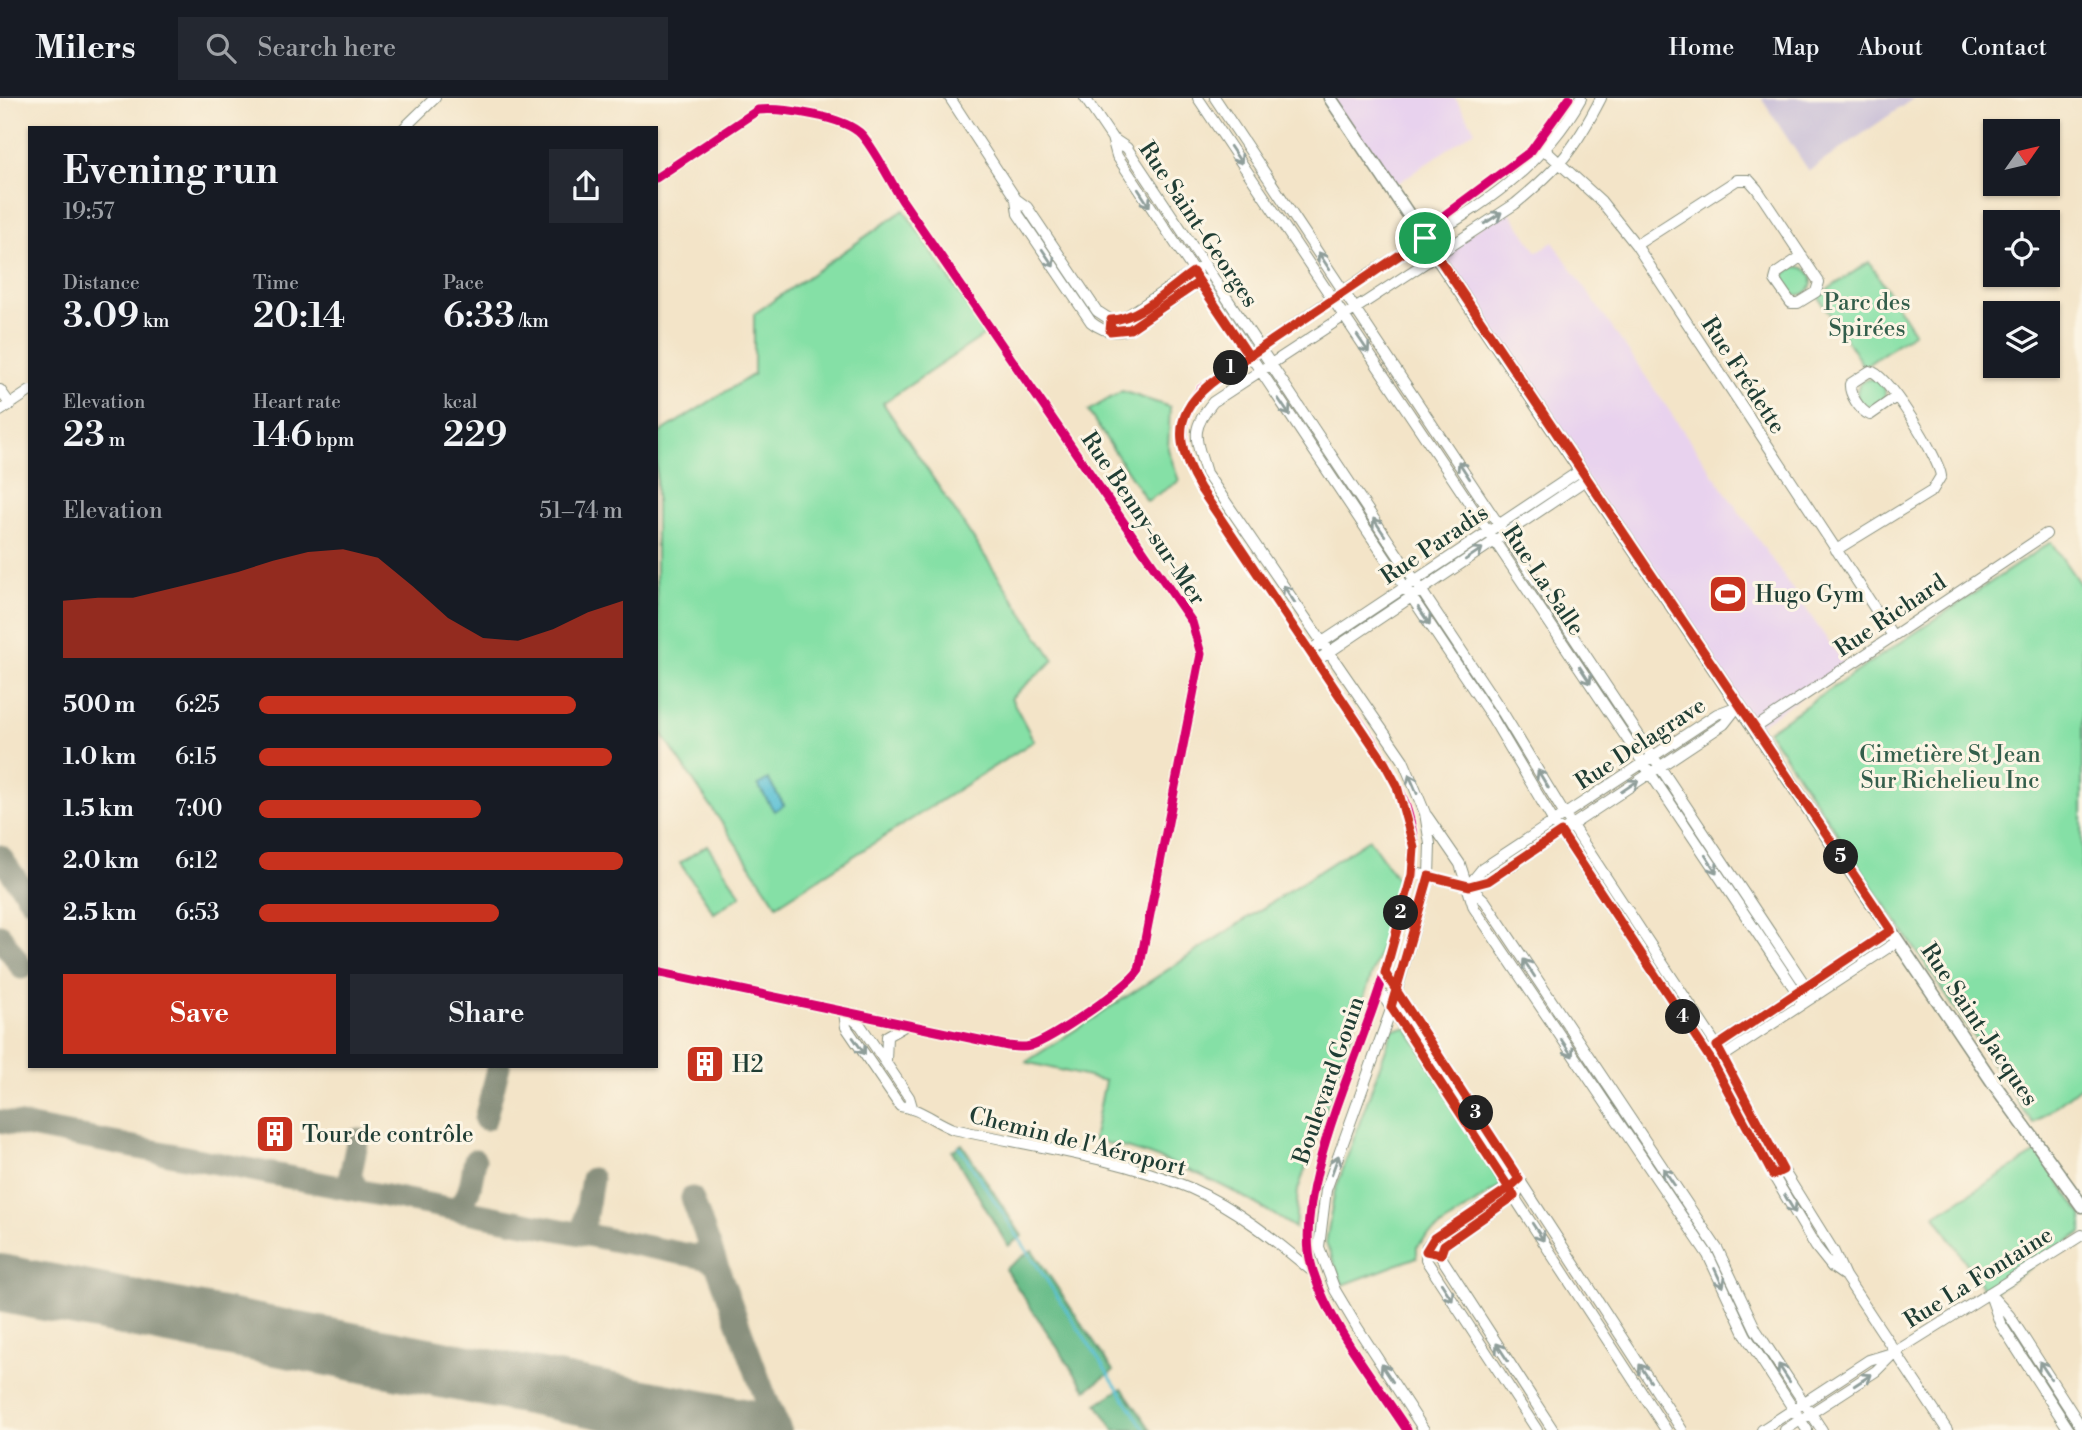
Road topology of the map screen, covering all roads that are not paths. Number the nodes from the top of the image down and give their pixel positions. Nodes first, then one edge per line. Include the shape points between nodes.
1 (435, 98) edge
2 (950, 98) edge
3 (1085, 98) edge
4 (1198, 98) edge
5 (1215, 98) edge
6 (1330, 98) edge
7 (1581, 98) edge
8 (1601, 98) edge
9 (406, 126) edge
10 (1112, 138) junction
11 (1546, 151) junction
12 (1560, 163) junction
13 (658, 177) edge
14 (1284, 201) junction
15 (1272, 208) junction
16 (1425, 238) junction
17 (1636, 245) junction
18 (1436, 255) junction
19 (1802, 256) junction
20 (1204, 264) junction
21 (1193, 272) junction
22 (1211, 275) junction
23 (1199, 282) junction
24 (1343, 291) junction
25 (1332, 299) junction
26 (1355, 306) junction
27 (1343, 314) junction
28 (1110, 326) junction
29 (1260, 348) junction
30 (1249, 356) junction
31 (1270, 363) junction
32 (1259, 371) junction
33 (0, 390) edge
34 (28, 392) edge
35 (1896, 397) junction
36 (10, 404) junction
37 (0, 411) edge
38 (1428, 416) junction
39 (1417, 423) junction
40 (1198, 445) junction
41 (1184, 449) junction
42 (1584, 474) junction
43 (1344, 475) junction
44 (1334, 483) junction
45 (1220, 492) junction
46 (1208, 501) junction
47 (1503, 528) junction
48 (1488, 531) junction
49 (2046, 534) dead end
50 (1495, 540) junction
51 (1836, 550) junction
52 (1414, 581) junction
53 (1405, 587) junction
54 (1421, 591) junction
55 (1411, 597) junction
56 (1893, 636) junction
57 (1322, 642) junction
58 (1581, 646) junction
59 (1309, 651) junction
60 (1329, 652) junction
61 (1571, 653) junction
62 (1316, 661) junction
63 (1740, 705) junction
64 (1503, 713) junction
65 (1493, 719) junction
66 (1755, 728) junction
67 (1398, 753) junction
68 (1654, 756) junction
69 (1384, 762) junction
70 (1643, 763) junction
71 (1661, 766) junction
72 (1651, 773) junction
73 (1425, 813) junction
74 (1565, 815) junction
75 (1554, 822) junction
76 (1572, 825) junction
77 (1561, 832) junction
78 (1412, 872) junction
79 (1429, 876) junction
80 (1735, 878) junction
81 (1725, 885) junction
82 (1469, 886) junction
83 (1643, 933) junction
84 (1895, 936) junction
85 (1775, 938) junction
86 (1633, 940) junction
87 (1765, 946) junction
88 (658, 971) edge
89 (1385, 973) junction
90 (1802, 989) junction
91 (1396, 990) junction
92 (1380, 991) junction
93 (1813, 997) junction
94 (1550, 1000) junction
95 (1804, 1003) junction
96 (1539, 1006) junction
97 (1391, 1007) junction
98 (845, 1012) junction
99 (904, 1027) junction
100 (1717, 1046) junction
101 (1706, 1053) junction
102 (1722, 1057) junction
103 (1713, 1063) junction
104 (888, 1066) junction
105 (881, 1077) junction
106 (1457, 1083) junction
107 (1446, 1091) junction
108 (912, 1107) junction
109 (1628, 1116) junction
110 (1617, 1123) junction
111 (1783, 1170) junction
112 (1773, 1175) junction
113 (1522, 1184) junction
114 (1511, 1192) junction
115 (2082, 1206) edge
116 (2082, 1235) edge
117 (1718, 1250) junction
118 (1426, 1251) junction
119 (1441, 1254) junction
120 (1708, 1255) junction
121 (1313, 1272) junction
122 (1846, 1276) junction
123 (1335, 1290) junction
124 (1989, 1293) junction
125 (1357, 1327) junction
126 (1756, 1329) junction
127 (1620, 1334) junction
128 (1345, 1335) junction
129 (1746, 1336) junction
130 (1609, 1342) junction
131 (1895, 1352) junction
132 (1527, 1390) junction
133 (1515, 1397) junction
134 (1804, 1403) junction
135 (1409, 1407) junction
136 (1794, 1409) junction
137 (1396, 1413) junction
138 (1811, 1413) junction
139 (2073, 1415) junction
140 (1801, 1420) junction
141 (2067, 1426) edge
142 (2082, 1428) edge
143 (1407, 1430) edge
144 (1424, 1430) edge
145 (1537, 1430) edge
146 (1553, 1430) edge
147 (1666, 1430) edge
148 (1682, 1430) edge
149 (1762, 1430) edge
150 (1785, 1430) edge
151 (1807, 1430) edge
152 (1822, 1430) edge
153 (1947, 1430) edge

1 - 9 street
2 - 28 street via 1016,199 1018,214 1091,322 1100,330
3 - 10 street, Rue Saint-Georges
4 -> 15 street, Rue La Salle
5 - 14 street, Rue La Salle
6 - 16 main road, Rue Saint-Jacques
7 - 11 street, Boulevard Gouin
8 - 12 street via 1579,141
10 - 20 street, Rue Saint-Georges via 1127,148
10 -> 21 street, Rue Saint-Georges via 1117,156
11 - 12 street, Rue Frédette
11 - 16 street, Boulevard Gouin via 1504,189
12 - 17 street, Rue Frédette via 1601,201
18 -> 12 street via 1515,204
13 - 99 street, Rue Benny-sur-Mer via 758,110 777,108 847,124 861,134 1197,632 1201,654 1146,941 1133,978 1028,1047
14 - 15 street
24 -> 14 street, Rue La Salle
15 - 25 street, Rue La Salle
16 - 18 main road, Rue Saint-Jacques
16 - 24 street, Boulevard Gouin
17 - 19 street via 1737,180 1749,180
17 - 51 street, Rue Frédette
18 - 26 street
18 - 42 main road, Rue Saint-Jacques
19 - 19 street via 1777,273 1775,280 1791,303 1819,287
20 - 21 street
20 - 22 street, Rue Saint-Georges
21 - 23 street, Rue Saint-Georges
21 - 28 street
22 - 23 street
22 - 29 street, Rue Saint-Georges
23 - 28 street via 1130,329
23 - 30 street, Rue Saint-Georges
24 - 25 street, Boulevard Gouin
24 - 26 street, Rue La Salle
25 - 27 street, Rue La Salle
25 - 29 street, Boulevard Gouin
26 - 27 street
26 - 38 street, Rue La Salle
27 - 31 street
27 -> 39 street, Rue La Salle
29 - 30 street, Boulevard Gouin
29 - 31 street, Rue Saint-Georges
30 - 32 street, Rue Saint-Georges
30 - 41 street, Boulevard Gouin via 1190,402 1182,428
31 - 32 street
31 - 43 street, Rue Saint-Georges
32 - 40 street via 1213,402 1198,421
32 -> 44 street, Rue Saint-Georges
33 - 36 street
34 - 36 street
35 - 35 street via 1875,371 1850,384 1849,390 1870,415
35 - 51 street via 1934,454 1941,476 1932,491
36 - 37 street
38 - 39 street
47 -> 38 street, Rue La Salle
39 - 48 street, Rue La Salle
40 - 41 street
40 - 45 street, Boulevard Gouin via 1206,473
41 - 46 street, Boulevard Gouin via 1191,474
42 - 47 street, Rue Paradis
42 - 63 main road, Rue Saint-Jacques
43 - 44 street
52 -> 43 street, Rue Saint-Georges
44 - 53 street, Rue Saint-Georges
45 - 46 street
57 -> 45 street, Boulevard Gouin
46 - 59 street, Boulevard Gouin
47 - 48 street, Rue Paradis
47 - 50 street, Rue Paradis
47 - 58 street, Rue La Salle
48 - 50 street, Rue La Salle
48 - 52 street, Rue Paradis
49 - 56 street, Rue Richard
54 -> 50 street, Rue Paradis
50 - 61 street, Rue La Salle
51 - 56 street, Rue Frédette
52 - 53 street, Rue Paradis
52 - 54 street, Rue Saint-Georges
53 - 55 street, Rue Saint-Georges
53 - 57 street, Rue Paradis
54 - 55 street, Rue Paradis
54 - 64 street, Rue Saint-Georges
55 - 60 street, Rue Paradis
55 -> 65 street, Rue Saint-Georges
56 - 66 street, Rue Richard
57 - 59 street, Rue Paradis
57 - 60 street, Boulevard Gouin
58 - 61 street, Rue La Salle
58 - 68 street, Rue La Salle
59 - 62 street, Boulevard Gouin
60 - 62 street, Rue Paradis
60 - 67 street, Boulevard Gouin
61 -> 70 street, Rue La Salle
62 - 69 street, Boulevard Gouin
63 - 66 main road, Rue Saint-Jacques
63 - 68 street, Rue Delagrave via 1717,714
63 - 71 street, Rue Delagrave via 1724,724
64 - 65 street
74 -> 64 street, Rue Saint-Georges
65 - 75 street, Rue Saint-Georges
66 - 84 main road, Rue Saint-Jacques
67 - 69 street
73 -> 67 street, Boulevard Gouin
68 - 70 street, Rue Delagrave
68 - 71 street, Rue La Salle
69 - 78 street, Boulevard Gouin via 1407,815 1414,848
70 - 72 street, Rue La Salle
70 - 74 street, Rue Delagrave
71 - 72 street, Rue Delagrave
71 - 80 street, Rue La Salle
76 -> 72 street, Rue Delagrave
72 -> 81 street, Rue La Salle
73 - 79 street, Boulevard Gouin
73 - 82 street via 1460,864
74 - 75 street, Rue Delagrave
74 - 76 street, Rue Saint-Georges
75 - 77 street, Rue Saint-Georges
75 - 82 street, Rue Delagrave via 1482,869
76 - 77 street, Rue Delagrave
76 - 83 street, Rue Saint-Georges
77 - 82 street, Rue Delagrave via 1488,881
77 - 86 street, Rue Saint-Georges
78 - 79 street
78 - 89 street, Boulevard Gouin
79 - 82 street
79 - 91 street, Boulevard Gouin
80 - 81 street
80 - 85 street, Rue La Salle
81 - 87 street, Rue La Salle
94 -> 82 street via 1485,901
82 - 96 street via 1474,908
83 - 86 street
83 - 100 street, Rue Saint-Georges
84 - 90 street
84 - 93 street
84 - 115 main road, Rue Saint-Jacques
85 - 87 street
85 - 90 street, Rue La Salle
86 - 101 street, Rue Saint-Georges
87 - 90 street, Rue La Salle
88 - 98 street, Rue Benny-sur-Mer
89 - 91 street
89 - 92 street, Boulevard Gouin
90 - 93 street, Rue La Salle
90 - 95 street, Rue La Salle
90 - 100 street
91 - 97 street, Boulevard Gouin
91 - 106 street
92 - 97 street
92 - 121 street, Boulevard Gouin via 1314,1177 1308,1212
93 - 95 street
94 - 96 street
94 - 109 street
95 - 102 street
96 -> 110 street
97 - 107 street
123 -> 97 street, Boulevard Gouin via 1319,1247 1326,1190
98 - 99 street, Rue Benny-sur-Mer
98 - 104 street via 861,1026
98 -> 105 street, Chemin de l'Aéroport via 846,1027
99 - 104 street via 887,1036
100 - 101 street
100 - 102 street, Rue Saint-Georges
101 - 103 street, Rue Saint-Georges
102 - 103 street
102 - 111 street, Rue Saint-Georges
103 - 112 street, Rue Saint-Georges
104 - 105 street
104 - 108 street
105 - 108 street, Chemin de l'Aéroport via 900,1105
106 - 107 street
106 - 113 street
107 - 114 street
108 - 121 street, Chemin de l'Aéroport via 953,1129 1113,1164 1190,1188 1256,1227
109 - 110 street
117 -> 109 street
110 - 120 street
111 - 112 street
111 - 122 street, Rue Saint-Georges
112 -> 122 street, Rue Saint-Georges via 1816,1247
113 - 114 street
113 - 127 street
114 - 118 street via 1434,1238
114 - 119 street via 1444,1245
114 -> 130 street
116 - 124 street, Rue La Fontaine
117 - 120 street
117 - 126 street
118 - 119 street
118 -> 133 street via 1426,1260
132 -> 119 street
120 -> 129 street
121 - 123 street, Chemin de l'Aéroport
121 - 128 street, Boulevard Gouin
122 - 131 street, Rue Saint-Georges
123 - 125 street, Boulevard Gouin
124 - 131 street, Rue La Fontaine
139 -> 124 street via 2009,1315
124 - 141 street via 2000,1323
125 - 128 street
135 -> 125 street, Boulevard Gouin
126 - 129 street
134 -> 126 street
127 - 130 street
148 -> 127 street
128 - 137 street, Boulevard Gouin
129 - 136 street
130 - 147 street
131 - 134 street, Rue La Fontaine via 1869,1360
138 -> 131 street, Rue La Fontaine via 1876,1371
131 - 153 street, Rue Saint-Georges
132 - 133 street
132 - 146 street
133 - 145 street
134 - 136 street, Rue La Fontaine
134 - 138 street
135 - 137 street
135 - 144 street, Boulevard Gouin
136 - 140 street
136 - 149 street, Rue La Fontaine
137 - 143 street, Boulevard Gouin
138 - 140 street, Rue La Fontaine
138 - 152 street
139 - 141 street
139 - 142 street
140 - 150 street, Rue La Fontaine
140 - 151 street

